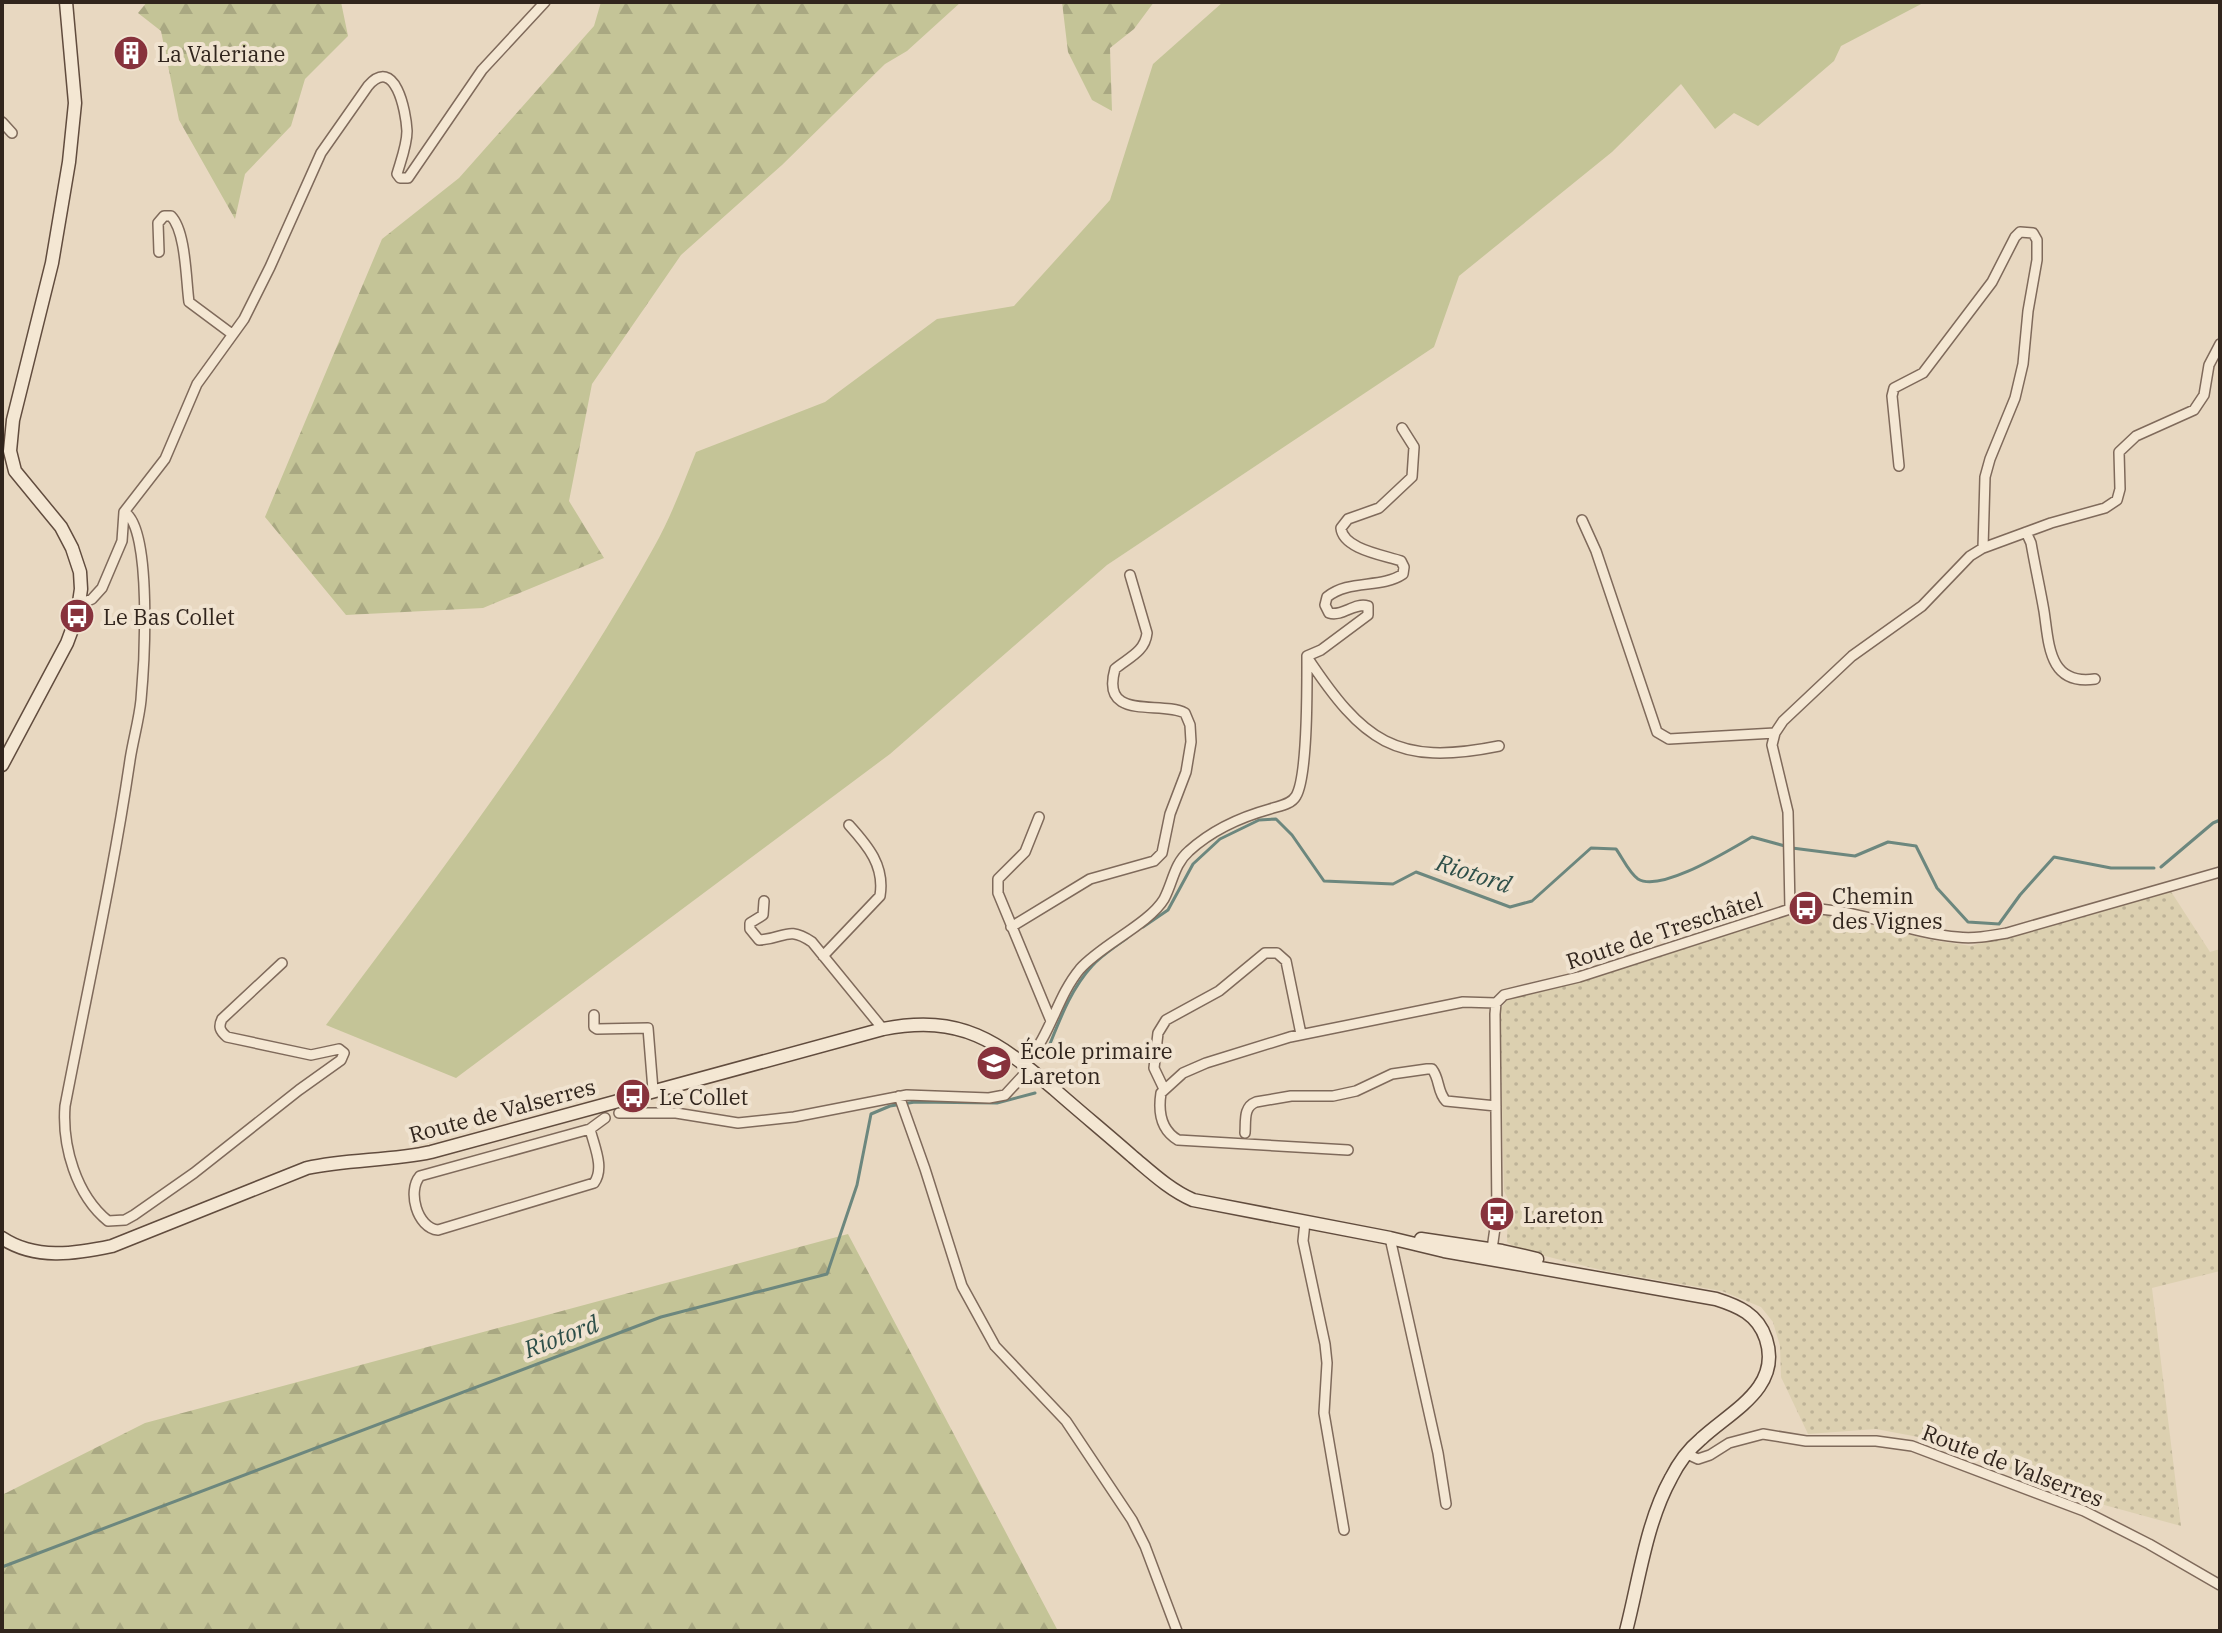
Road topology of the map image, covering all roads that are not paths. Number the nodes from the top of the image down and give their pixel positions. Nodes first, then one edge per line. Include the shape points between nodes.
1 (66, 2) edge
2 (545, 2) edge
3 (2, 122) edge
4 (12, 133) dead end
5 (159, 252) dead end
6 (232, 334) junction
7 (2220, 344) edge
8 (1402, 428) dead end
9 (1899, 466) dead end
10 (124, 512) junction
11 (1582, 520) dead end
12 (2026, 532) junction
13 (1983, 548) junction
14 (1130, 575) dead end
15 (80, 604) junction
16 (1307, 656) junction
17 (2095, 679) dead end
18 (1775, 733) junction
19 (1499, 746) dead end
20 (2, 765) edge
21 (1039, 817) dead end
22 (849, 825) dead end
23 (2220, 872) edge
24 (764, 901) dead end
25 (1790, 909) junction
26 (1011, 927) junction
27 (823, 956) junction
28 (282, 963) dead end
29 (1496, 1003) junction
30 (594, 1015) dead end
31 (1051, 1022) junction
32 (883, 1029) junction
33 (1301, 1034) junction
34 (1027, 1066) junction
35 (1164, 1089) junction
36 (653, 1090) junction
37 (900, 1101) junction
38 (596, 1106) junction
39 (619, 1106) junction
40 (1496, 1106) junction
41 (605, 1118) junction
42 (590, 1129) junction
43 (1245, 1133) dead end
44 (1348, 1150) dead end
45 (1305, 1222) junction
46 (2, 1238) edge
47 (1390, 1238) junction
48 (1494, 1254) junction
49 (1687, 1454) junction
50 (1446, 1504) dead end
51 (1344, 1530) dead end
52 (2220, 1585) edge
53 (1177, 1631) edge
54 (1626, 1631) edge

1 - 15 street via 74,117 55,252 10,451 22,481 72,548 80,572
2 - 6 street via 482,70 408,178 397,174 407,130 396,84 390,78 374,79 321,153 282,242
3 - 4 street
5 - 6 street via 158,223 171,216 180,234 189,302
6 - 10 street via 197,384 165,459
7 - 12 street via 2194,410 2136,436 2119,452 2117,500
8 - 16 street via 1414,447 1412,477 1379,508 1348,519 1341,528 1348,542 1401,561 1403,574 1395,580 1342,588 1327,597 1329,613 1360,604 1368,606 1368,615
9 - 13 street via 1894,388 1923,373 1992,282 2015,237 2033,233 2037,260 2023,364 1985,477
10 - 15 street via 122,541 102,588
10 - 28 street via 134,521 142,558 141,702 64,1125 85,1193 108,1221 134,1215 341,1060 344,1053 339,1049 300,1054 221,1032 222,1019
11 - 18 street via 1657,732 1669,739
12 - 13 street
12 - 17 street via 2052,659 2075,680
13 - 18 street via 1922,606 1852,656
14 - 26 street via 1146,642 1115,669 1113,690 1129,706 1174,707 1185,713 1190,725 1186,772 1162,853 1154,861 1090,879
15 - 20 street via 67,643
16 - 19 street via 1345,710 1381,740 1437,755
16 - 31 street via 1297,796 1221,828 1190,849 1178,861 1163,900 1078,972
18 - 25 street via 1772,745 1788,812
21 - 26 street via 1025,852 998,879
22 - 27 street via 868,846 882,886 880,896
23 - 25 street, Route de Treschâtel via 1983,937 1931,933 1854,912
24 - 27 street via 763,915 750,923 759,940 797,932
25 - 29 street, Route de Treschâtel via 1579,977 1504,995
26 - 31 street
27 - 32 street
29 - 33 street, Route de Treschâtel via 1463,1002
29 - 40 street
30 - 36 street via 597,1029 648,1028
31 - 34 street
32 - 34 street, Route de Valserres via 919,1025 960,1030 982,1036
32 - 36 street, Route de Valserres
33 - 35 street, Route de Treschâtel via 1206,1063
33 - 35 street via 1286,961 1277,953 1265,953 1213,995 1166,1020 1158,1033 1154,1068
34 - 37 street via 1005,1095
34 - 45 street, Route de Valserres via 1181,1195
35 - 44 street via 1161,1118 1178,1140
36 - 39 street, Route de Valserres
37 - 39 street via 749,1122
37 - 53 street via 962,1286 995,1346 1066,1421 1132,1520
38 - 39 street, Route de Valserres
38 - 41 street
38 - 46 street, Route de Valserres via 431,1152 307,1168 94,1250 38,1253
39 - 41 street via 613,1118
40 - 43 street via 1446,1101 1435,1072 1427,1069 1392,1074 1333,1096 1256,1102 1248,1108
40 - 48 street
41 - 42 street
42 - 42 street via 420,1176 414,1196 424,1223 438,1230 594,1183 600,1168
45 - 47 street, Route de Valserres
45 - 51 street via 1303,1241 1327,1363 1324,1413
47 - 48 street via 1444,1251
47 - 48 street via 1435,1240
47 - 50 street
48 - 49 street via 1716,1299 1747,1311 1763,1331 1769,1355 1763,1382
49 - 52 street, Route de Valserres via 1698,1459 1763,1434 1912,1446 2084,1511
49 - 54 street via 1660,1505

